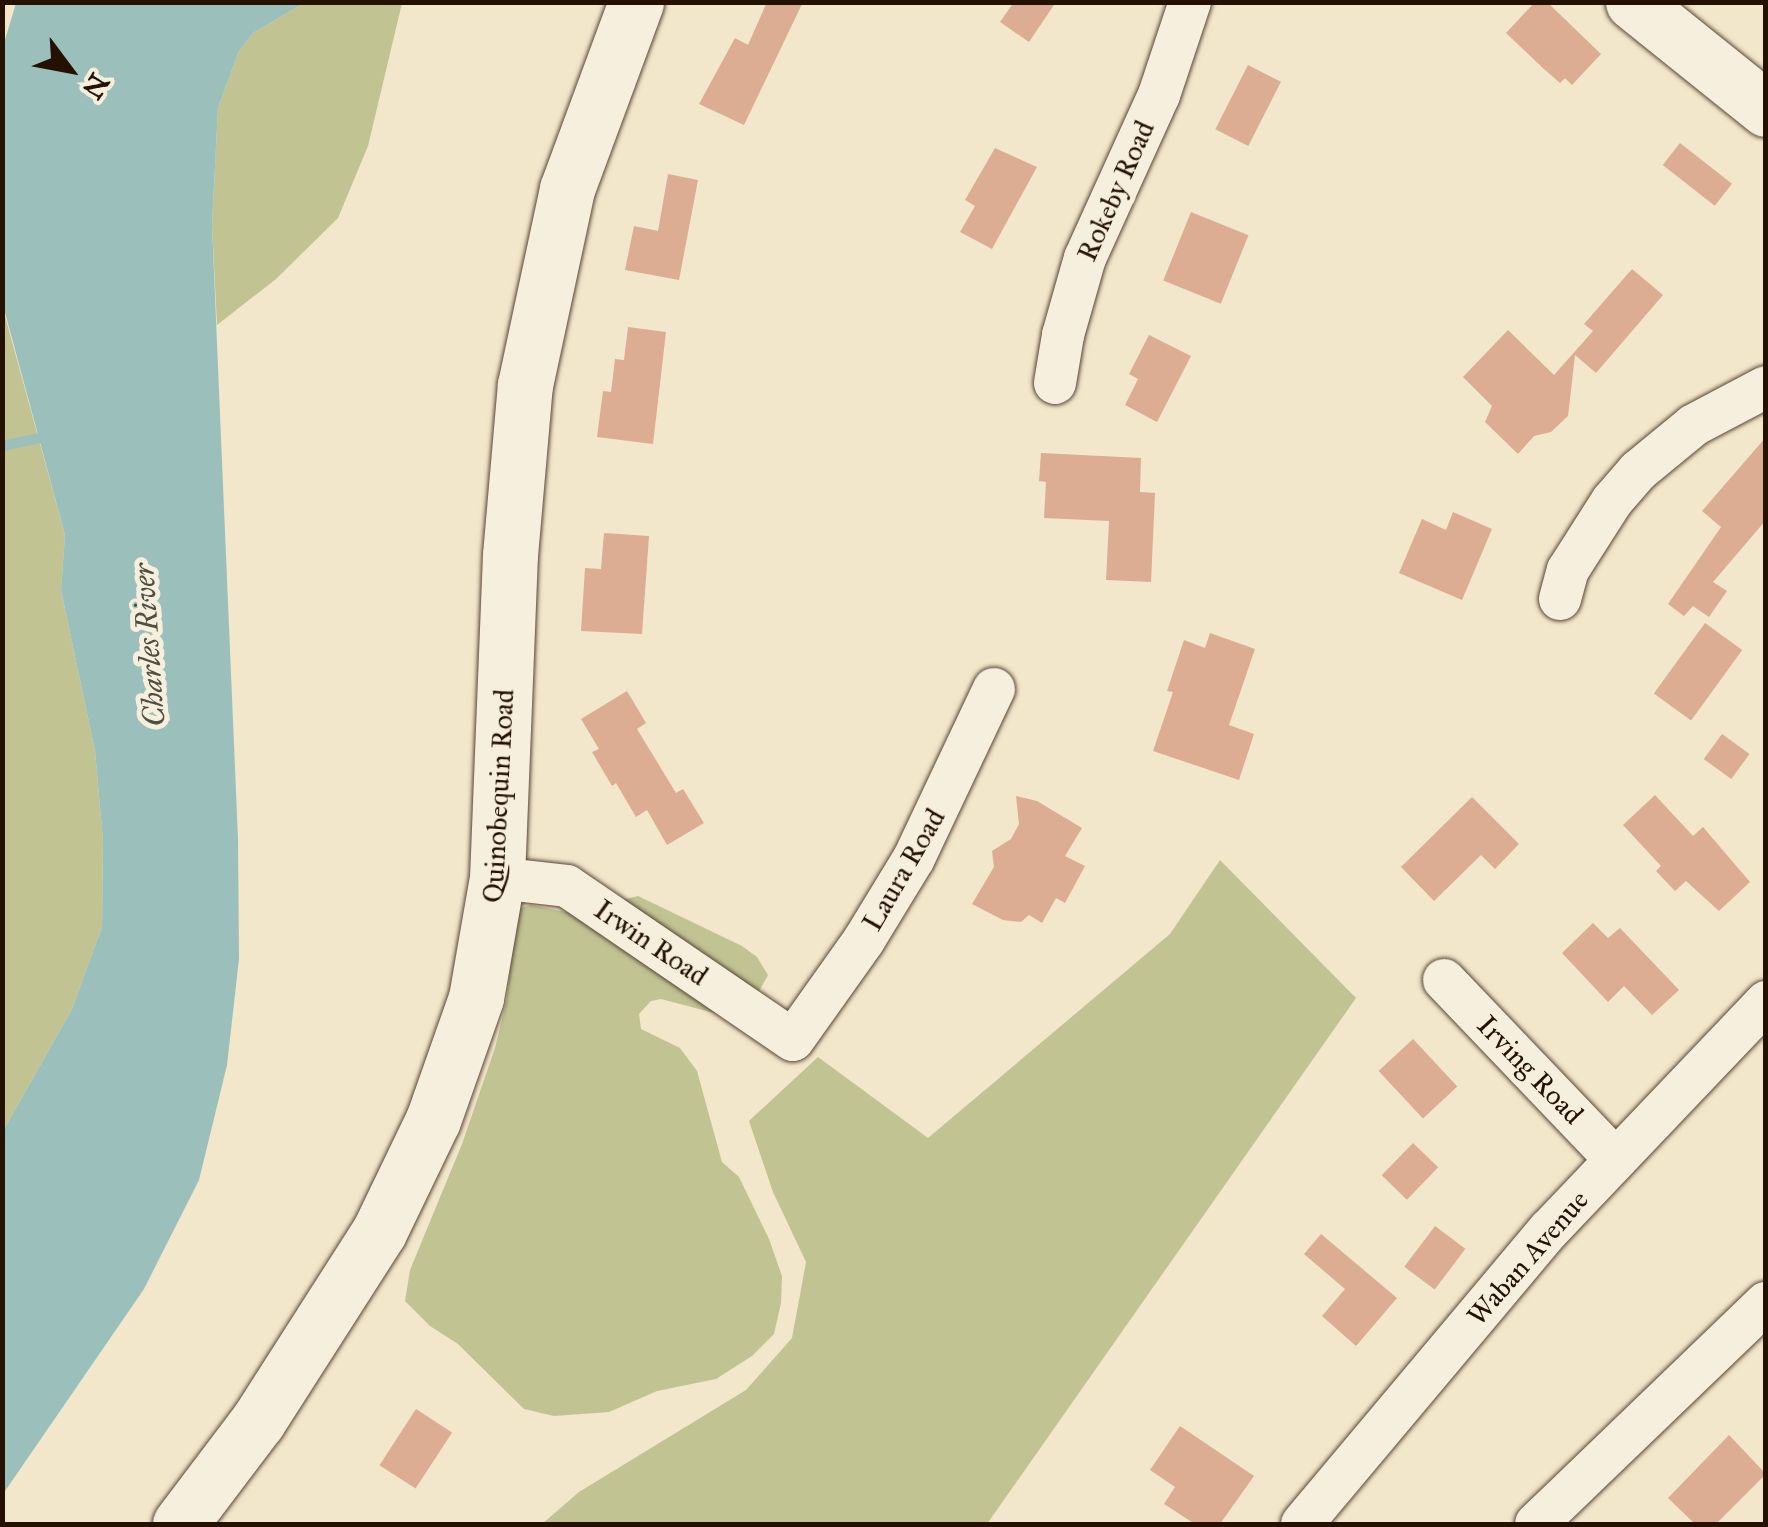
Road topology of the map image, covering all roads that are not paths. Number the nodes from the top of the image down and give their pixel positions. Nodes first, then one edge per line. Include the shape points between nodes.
1 (636, 2) edge
2 (1190, 2) edge
3 (1634, 2) edge
4 (1766, 109) edge
5 (1055, 384) dead end
6 (1766, 388) edge
7 (1560, 599) dead end
8 (994, 688) dead end
9 (497, 878) junction
10 (1444, 980) dead end
11 (1766, 1002) edge
12 (793, 1040) joint
13 (1615, 1160) junction
14 (1766, 1303) edge
15 (180, 1524) edge
16 (1302, 1524) edge
17 (1536, 1524) edge

1 - 9 main road, Quinobequin Road via 567,189 526,385 510,555
2 - 5 street, Rokeby Road via 1159,95 1085,258
3 - 4 main road
6 - 7 street via 1694,425 1638,471 1568,570
8 - 12 street, Laura Road via 905,873
9 - 12 street, Irwin Road via 567,886
9 - 15 main road, Quinobequin Road via 476,998 397,1198 339,1301
10 - 13 street, Irving Road
11 - 13 street, Waban Avenue
13 - 16 street, Waban Avenue via 1515,1268
14 - 17 street

